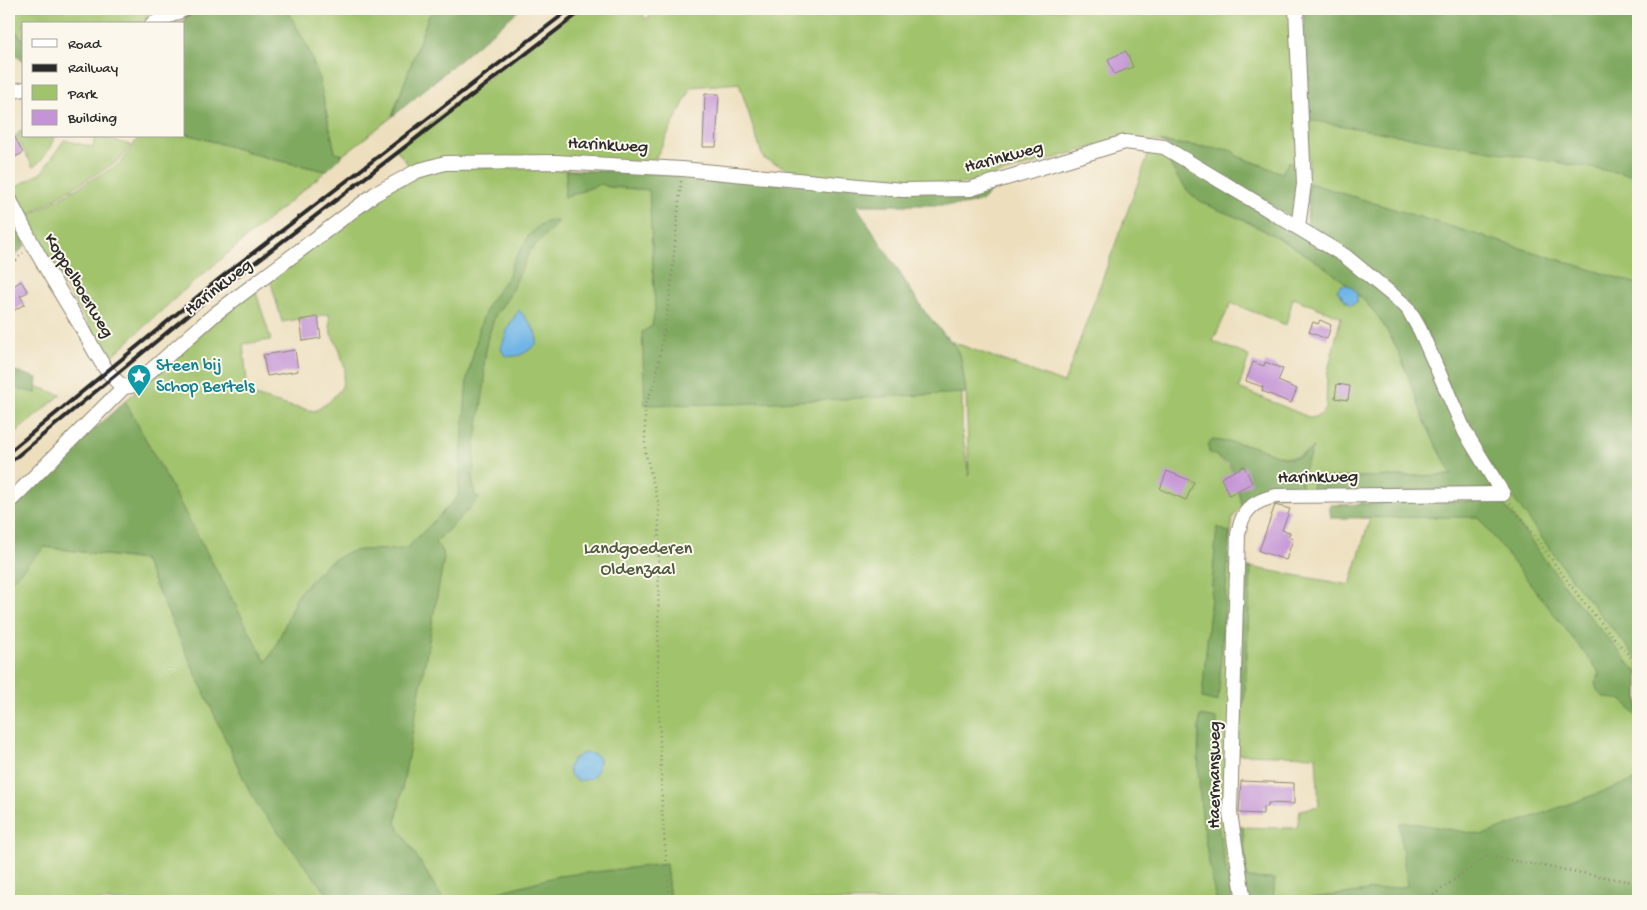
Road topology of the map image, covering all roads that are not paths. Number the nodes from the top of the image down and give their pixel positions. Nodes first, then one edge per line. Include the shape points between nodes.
1 (185, 9) edge
2 (1296, 9) edge
3 (156, 22) edge
4 (22, 89) edge
5 (9, 92) edge
6 (9, 198) edge
7 (1298, 227) junction
8 (124, 387) junction
9 (9, 502) edge
10 (1234, 708) joint
11 (1244, 901) edge

1 - 3 street
2 - 7 street via 1304,184
4 - 5 street
6 - 8 street, Koppelboerweg via 31,245 93,347 117,383
7 - 8 street, Harinkweg via 1164,147 1126,142 970,188 902,190 682,169 556,162 445,163 417,171 375,194 216,314 140,380
7 - 10 street, Harinkweg via 1345,256 1407,307 1465,432 1503,494 1276,496 1253,504 1240,522 1238,534
8 - 9 street, Harinkweg
10 - 11 street, Haermansweg via 1230,813

